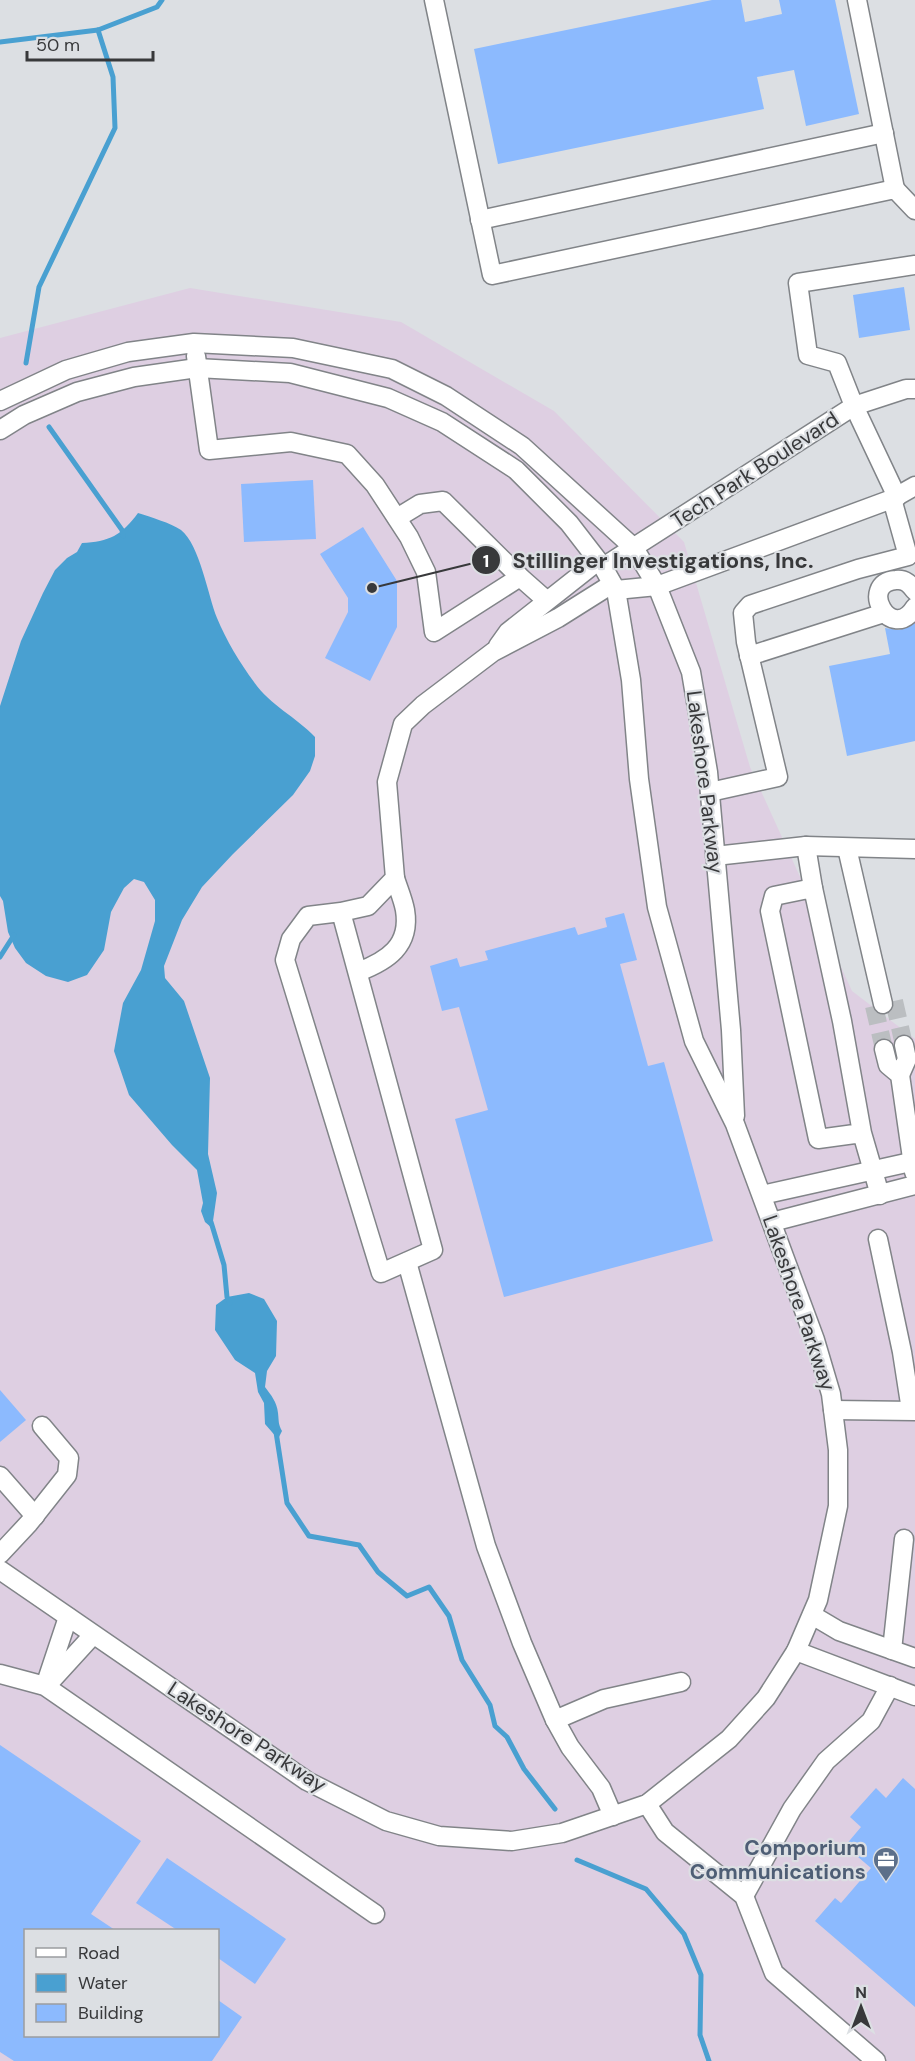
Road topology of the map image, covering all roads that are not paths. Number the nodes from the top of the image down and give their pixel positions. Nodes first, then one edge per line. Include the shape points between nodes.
1 (434, 0) edge
2 (857, 0) edge
3 (884, 133) junction
4 (896, 189) junction
5 (915, 210) edge
6 (480, 220) junction
7 (915, 265) edge
8 (194, 343) junction
9 (197, 368) junction
10 (915, 389) edge
11 (0, 401) edge
12 (854, 406) junction
13 (0, 430) edge
14 (915, 486) edge
15 (895, 498) junction
16 (397, 518) junction
17 (633, 548) junction
18 (907, 556) edge
19 (607, 576) junction
20 (520, 577) junction
21 (891, 581) junction
22 (657, 586) junction
23 (912, 588) edge
24 (546, 600) junction
25 (915, 607) edge
26 (884, 613) junction
27 (494, 652) junction
28 (749, 656) junction
29 (710, 792) junction
30 (806, 846) junction
31 (847, 848) junction
32 (915, 849) edge
33 (715, 856) junction
34 (394, 878) junction
35 (813, 888) junction
36 (342, 912) junction
37 (358, 972) junction
38 (884, 1004) tunnel mouth
39 (894, 1047) tunnel mouth
40 (735, 1124) junction
41 (862, 1132) junction
42 (914, 1167) edge
43 (874, 1170) junction
44 (915, 1185) edge
45 (762, 1195) junction
46 (880, 1195) junction
47 (772, 1222) junction
48 (878, 1239) dead end
49 (407, 1262) junction
50 (832, 1410) junction
51 (913, 1410) edge
52 (42, 1426) dead end
53 (0, 1476) edge
54 (35, 1516) junction
55 (904, 1539) dead end
56 (0, 1554) edge
57 (0, 1570) edge
58 (812, 1615) junction
59 (68, 1617) junction
60 (93, 1635) junction
61 (892, 1650) junction
62 (796, 1651) junction
63 (915, 1658) edge
64 (1, 1675) edge
65 (681, 1682) dead end
66 (45, 1686) junction
67 (890, 1686) junction
68 (915, 1696) edge
69 (555, 1720) junction
70 (647, 1804) junction
71 (613, 1815) junction
72 (744, 1896) junction
73 (375, 1914) dead end
74 (876, 2061) edge

1 - 6 street
2 - 3 street
3 - 4 street
3 - 6 street
4 - 5 street
4 - 6 street via 492,275
7 - 12 street via 798,283 808,355 837,363
8 - 9 street
8 - 11 street, Lakeshore Parkway via 128,352 66,370
8 - 17 street, Lakeshore Parkway via 293,348 392,369 446,396 522,446
9 - 13 street, Lakeshore Parkway via 134,377 77,392
9 - 16 street via 209,450 291,442 347,454
9 - 19 street, Lakeshore Parkway via 290,373 388,398 442,423 516,470 569,523
10 - 12 street, Tech Park Boulevard
12 - 15 street
12 - 17 street, Tech Park Boulevard
14 - 15 street
15 - 18 street
15 - 22 street
16 - 20 street via 420,504 443,501
16 - 20 street via 426,572 434,632
17 - 19 street, Tech Park Boulevard
17 - 22 street, Lakeshore Parkway
18 - 21 street
18 - 23 street
18 - 28 street via 750,605 742,613
19 - 22 street
19 - 24 street
19 - 27 street via 558,618
19 - 40 street, Lakeshore Parkway via 631,680 639,779 657,907 694,1041
20 - 24 street
21 - 23 street via 904,580
21 - 26 street via 878,595
22 - 29 street, Lakeshore Parkway via 691,672
24 - 27 street via 508,632
25 - 26 street via 901,618
26 - 28 street
27 - 34 street via 403,724 387,782
28 - 29 street via 778,777
29 - 33 street, Lakeshore Parkway
30 - 31 street
30 - 33 street
30 - 35 street
31 - 32 street
31 - 38 street via 870,949 884,962
33 - 40 street, Lakeshore Parkway via 731,1030
34 - 36 street via 368,906
34 - 37 street via 405,910 405,931 396,951
35 - 41 street
35 - 41 street via 774,896 770,911 818,1139
36 - 37 street
36 - 49 street via 308,916 291,939 285,960 381,1273
37 - 49 street via 433,1250
39 - 42 street via 888,1065 900,1075
40 - 45 street, Lakeshore Parkway
41 - 43 street
42 - 43 street
43 - 45 street
43 - 46 street
44 - 46 street
45 - 47 street, Lakeshore Parkway
46 - 47 street
47 - 50 street, Lakeshore Parkway via 815,1341
48 - 51 street
49 - 69 street via 486,1546
50 - 51 street
50 - 58 street, Lakeshore Parkway via 838,1450 838,1506
52 - 54 street via 69,1458 67,1475
53 - 54 street
54 - 56 street
55 - 61 street
57 - 59 street, Lakeshore Parkway
58 - 61 street via 839,1631
58 - 62 street, Lakeshore Parkway
59 - 60 street, Lakeshore Parkway
59 - 66 street
60 - 66 street
60 - 71 street, Lakeshore Parkway via 307,1781 386,1821 439,1836 512,1841 562,1833
61 - 63 street
62 - 67 street
62 - 70 street, Lakeshore Parkway via 766,1698 729,1739
64 - 66 street
65 - 69 street via 604,1699
66 - 73 street
67 - 68 street
67 - 72 street via 871,1721 826,1761 792,1809
69 - 71 street via 601,1788
70 - 71 street, Lakeshore Parkway
70 - 72 street via 665,1832
72 - 74 street via 774,1973

